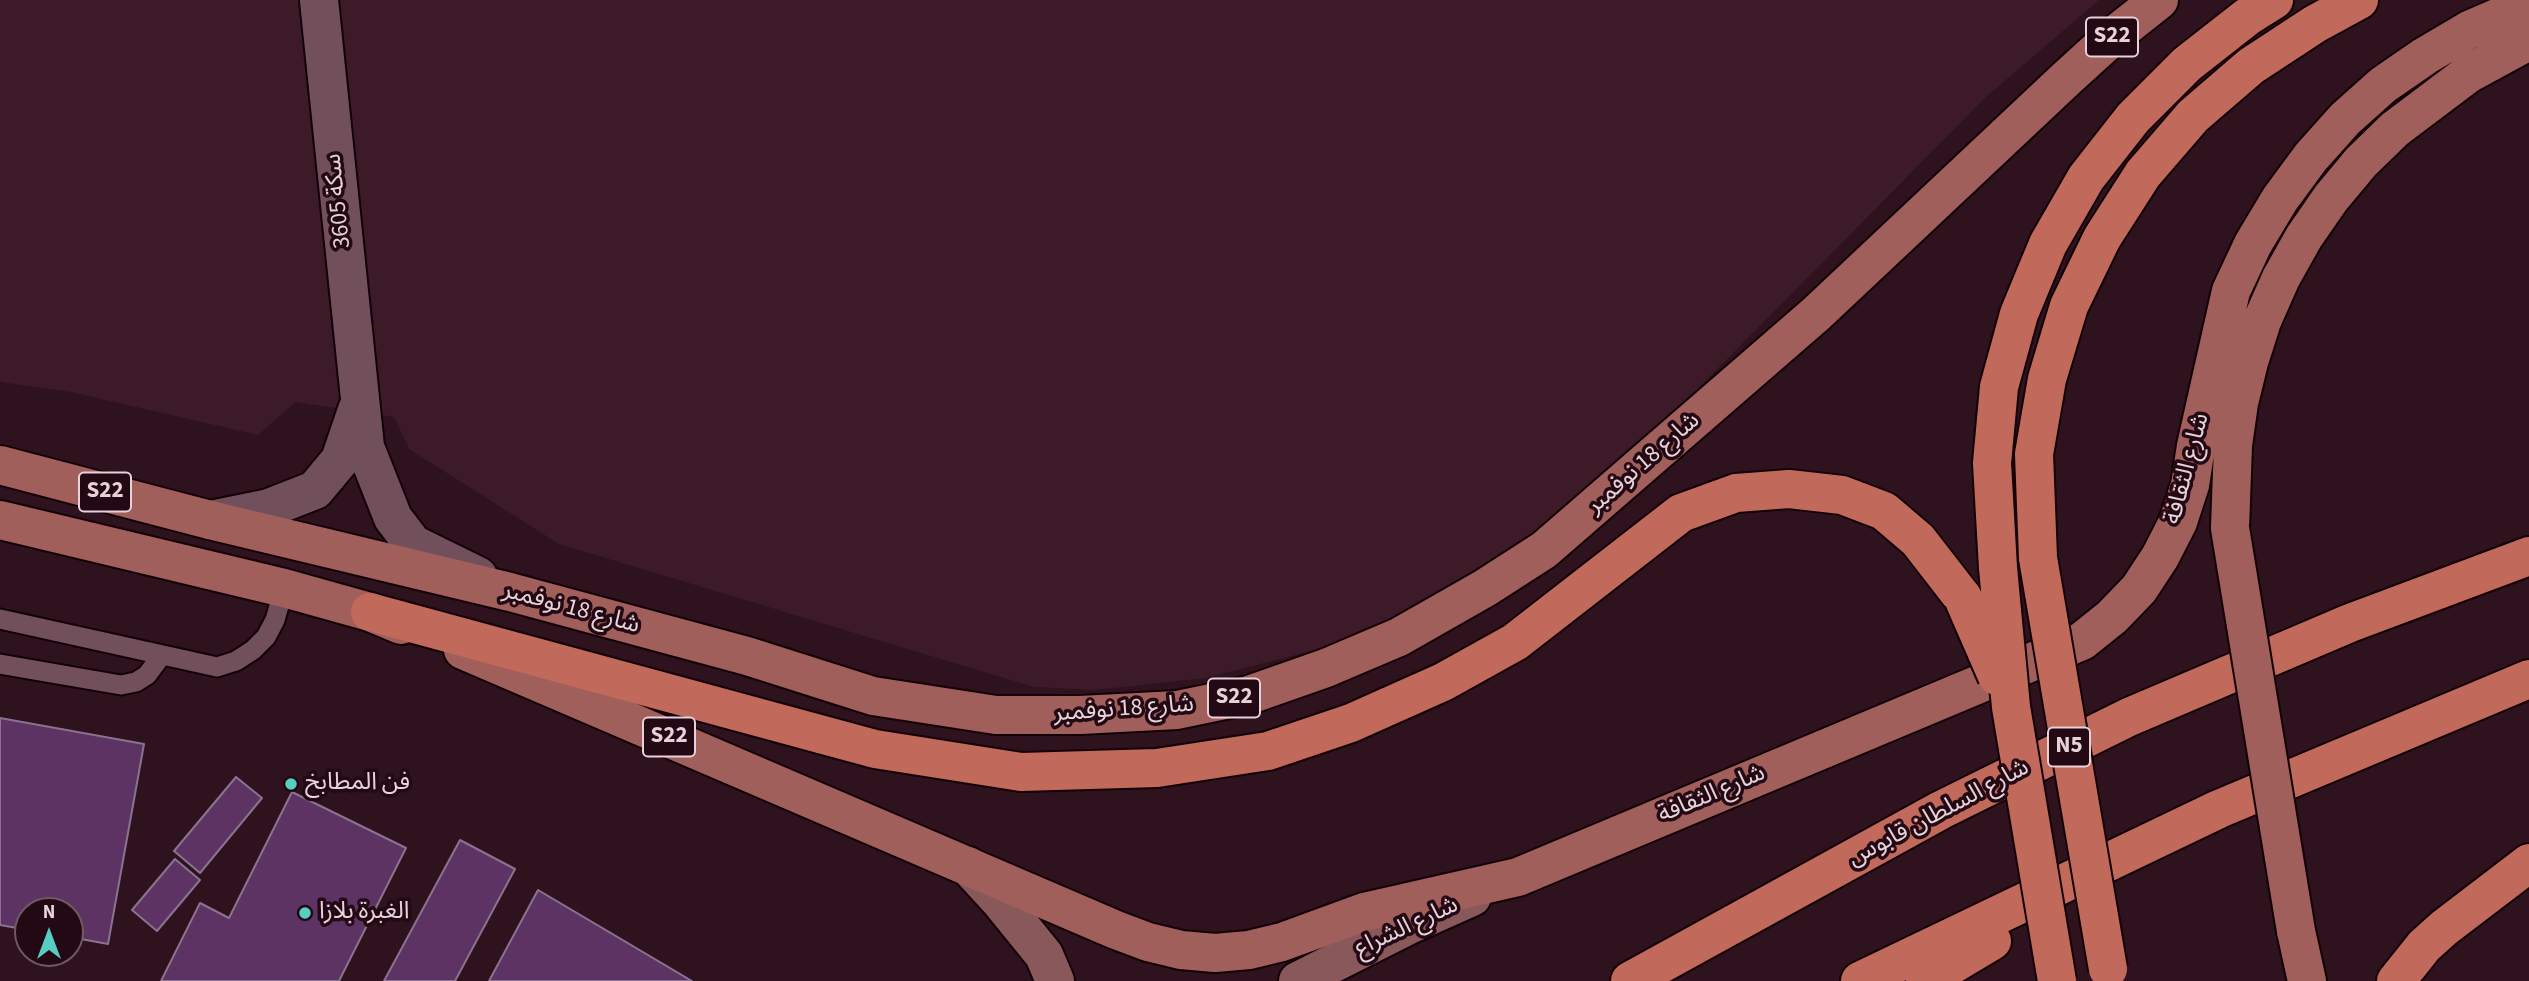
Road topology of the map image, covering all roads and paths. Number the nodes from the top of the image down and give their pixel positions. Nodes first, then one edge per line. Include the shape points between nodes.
1 (319, 0) edge
2 (2159, 0) edge
3 (2274, 0) edge
4 (2359, 0) edge
5 (2529, 4) edge
6 (2529, 41) edge
7 (359, 401) junction
8 (0, 465) edge
9 (0, 520) edge
10 (210, 520) junction
11 (2529, 556) edge
12 (284, 588) junction
13 (510, 592) junction
14 (370, 612) junction
15 (0, 619) edge
16 (162, 655) junction
17 (0, 664) edge
18 (2529, 679) edge
19 (2011, 707) junction
20 (2219, 809) junction
21 (2529, 863) edge
22 (968, 866) junction
23 (1518, 877) junction
24 (2109, 975) edge
25 (1055, 981) edge
26 (1298, 981) edge
27 (1630, 981) edge
28 (1860, 981) edge
29 (1925, 981) edge
30 (2057, 981) edge
31 (2307, 981) edge
32 (2396, 981) edge

1 - 7 street, سكة 3605
2 - 13 main road, شارع 18 نوفمبر / S22 via 2084,62 1816,314 1544,550 1399,637 1326,668 1250,695 1177,710 996,715 873,696 747,656
3 - 19 highway, bridge via 2187,64 2133,118 2086,178 2048,244 2019,314 1999,387 1993,463
4 - 24 highway, bridge via 2251,66 2193,116 2143,174 2102,238 2069,306 2047,379 2034,454 2038,558
5 - 23 main road, شارع الثقافة via 2469,30 2384,85 2345,119 2280,199 2231,291 2178,522 2139,589 2112,617 2082,641
6 - 31 main road, bridge via 2431,100 2361,162 2331,198 2281,278 2262,321 2239,403 2230,528
7 - 10 street, سكة 3605 via 340,460 315,490 269,508
7 - 13 street, سكة 3605 via 375,478 393,518 413,544
8 - 10 main road, شارع 18 نوفمبر / S22
9 - 12 main road, S22
10 - 13 main road, شارع 18 نوفمبر / S22
11 - 27 highway, شارع السلطان قابوس / N5 via 2350,623 2129,717 1941,810
12 - 14 main road, S22
12 - 16 lane via 266,637 236,662 217,667
14 - 19 highway, bridge via 875,749 1021,772 1157,768 1268,751 1351,723 1443,682 1515,642 1681,513 1736,493 1789,489 1842,495 1884,511 1918,540 1963,598
14 - 22 main road, S22
15 - 16 lane
16 - 17 lane via 147,675 121,685
18 - 20 highway
19 - 30 highway, bridge
20 - 28 highway
20 - 29 highway
21 - 32 highway via 2444,928
22 - 23 main road, S22 via 1148,942 1215,953 1282,942 1364,912
22 - 25 street via 1044,955
23 - 26 street, شارع الشراع via 1406,926

